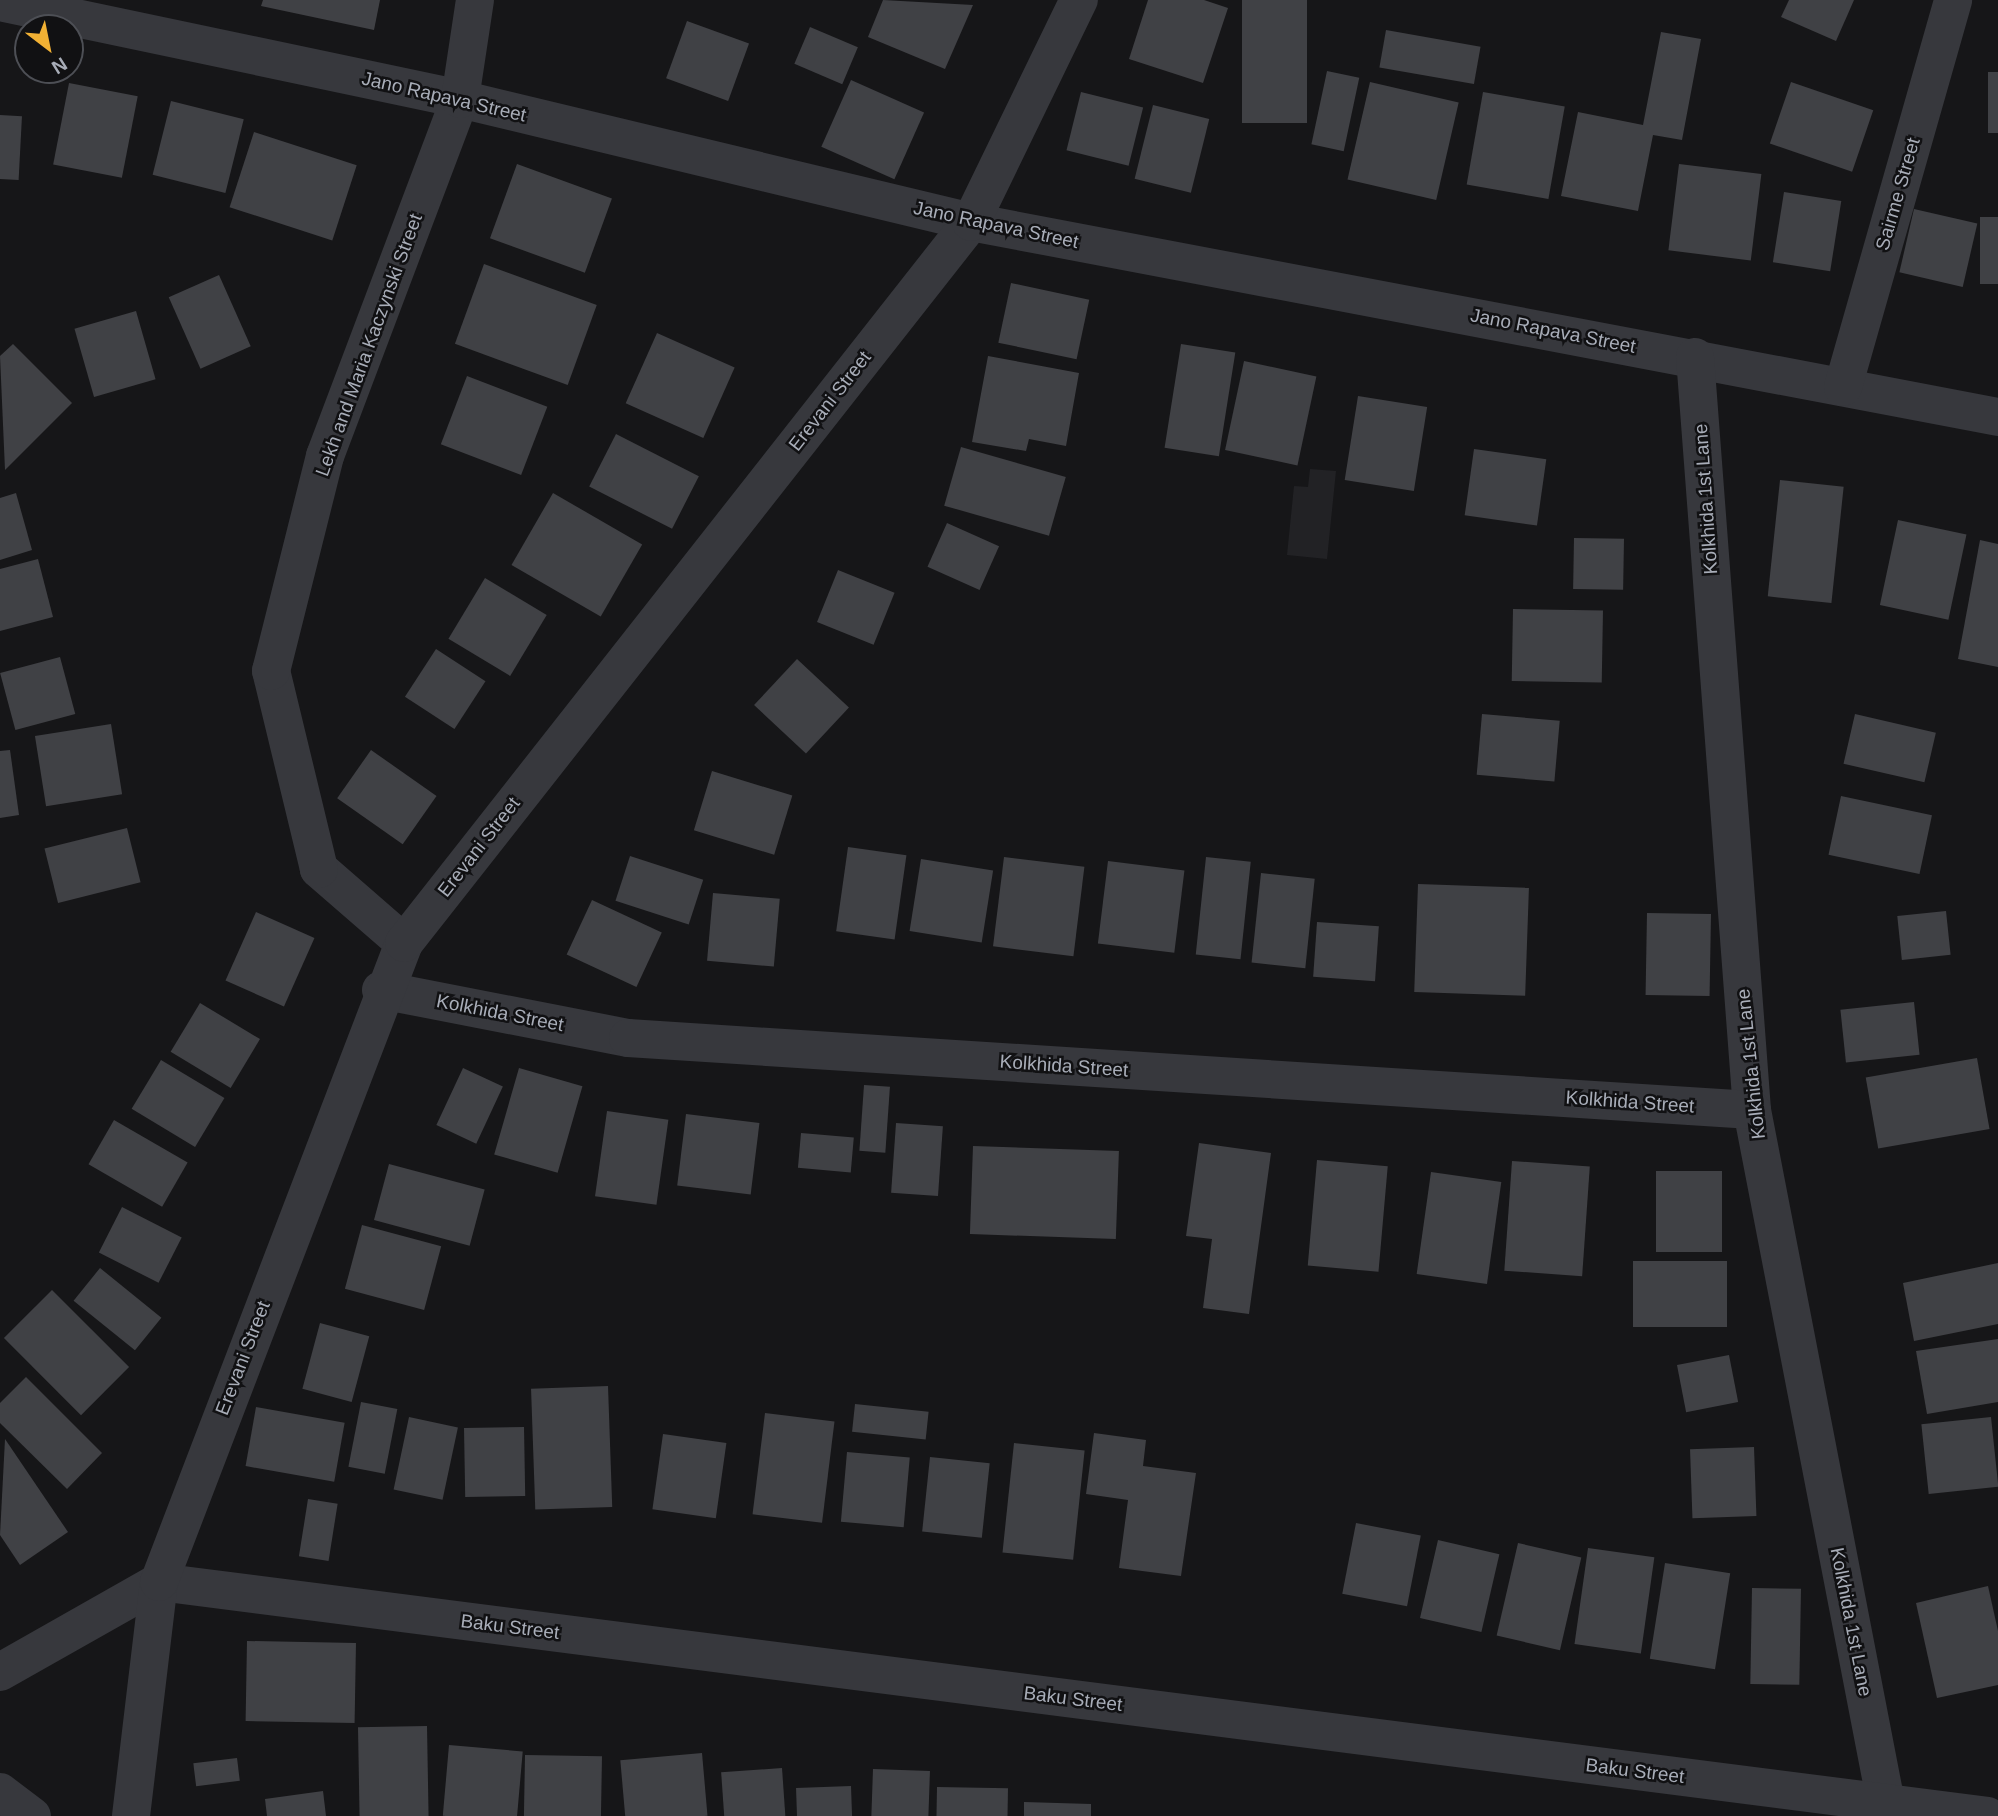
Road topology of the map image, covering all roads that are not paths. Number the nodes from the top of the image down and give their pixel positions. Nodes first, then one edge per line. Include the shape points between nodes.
1 (475, 0) edge
2 (1079, 0) edge
3 (1953, 0) edge
4 (0, 2) edge
5 (460, 99) junction
6 (971, 222) junction
7 (1695, 357) junction
8 (1843, 387) junction
9 (1998, 417) edge
10 (404, 943) junction
11 (381, 990) junction
12 (1752, 1110) junction
13 (159, 1582) junction
14 (0, 1672) edge
15 (0, 1793) edge
16 (1886, 1803) junction
17 (32, 1816) edge
18 (131, 1816) edge
19 (1987, 1816) edge

1 - 5 street, Lekh and Maria Kaczynski Street
2 - 6 street, Erevani Street
3 - 8 street, Sairme Street
4 - 5 street, Jano Rapava Street
5 - 6 street, Jano Rapava Street
5 - 10 street, Lekh and Maria Kaczynski Street via 326,456 271,671 319,869
6 - 7 street, Jano Rapava Street
6 - 10 street, Erevani Street
7 - 8 street, Jano Rapava Street
7 - 12 street, Kolkhida 1st Lane
8 - 9 street, Jano Rapava Street
10 - 11 street, Erevani Street
11 - 12 street, Kolkhida Street via 628,1038
11 - 13 street, Erevani Street
12 - 16 street, Kolkhida 1st Lane
13 - 14 street
13 - 16 street, Baku Street
13 - 18 street, Erevani Street
15 - 17 street
16 - 19 street, Baku Street

